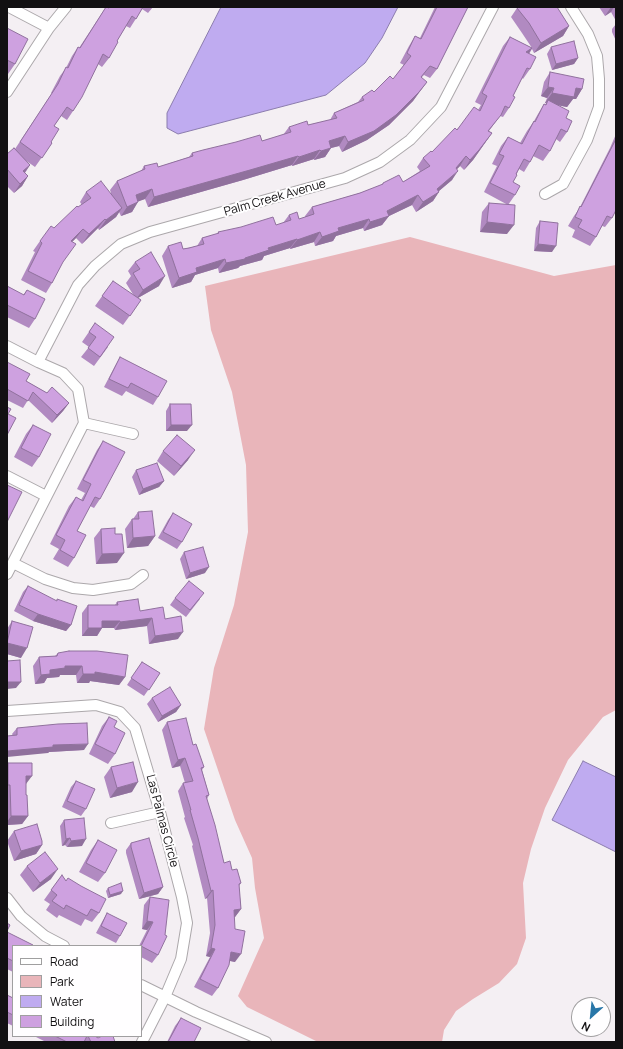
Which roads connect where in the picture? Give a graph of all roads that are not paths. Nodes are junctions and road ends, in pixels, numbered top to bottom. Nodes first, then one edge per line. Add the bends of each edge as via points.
1 (9, 7) edge
2 (66, 7) edge
3 (493, 7) edge
4 (571, 7) edge
5 (49, 28) junction
6 (7, 92) edge
7 (545, 194) dead end
8 (7, 346) edge
9 (38, 362) junction
10 (84, 423) junction
11 (133, 434) dead end
12 (7, 476) edge
13 (46, 496) junction
14 (13, 563) junction
15 (7, 574) edge
16 (143, 575) dead end
17 (7, 711) edge
18 (160, 812) junction
19 (111, 823) dead end
20 (7, 898) edge
21 (62, 945) edge
22 (142, 986) edge
23 (165, 997) junction
24 (142, 1042) edge
25 (266, 1042) edge

1 - 5 street
2 - 5 street
3 - 9 street, Palm Creek Avenue via 441,107 410,140 380,162 345,178 150,232 121,244 95,266 78,285
4 - 7 street via 588,34 597,56 599,107 587,140 563,184
5 - 6 street
8 - 9 street
9 - 10 street via 63,373 78,389
10 - 11 street
10 - 13 street
12 - 13 street
13 - 14 street
14 - 15 street
14 - 16 street via 45,579 73,588 93,590 131,584
17 - 18 street, Las Palmas Circle via 96,705 120,712 135,728
18 - 19 street
18 - 23 street, Las Palmas Circle via 187,923 181,959
20 - 21 street via 21,916 45,936
22 - 23 street
23 - 24 street, Las Palmas Circle
23 - 25 street

